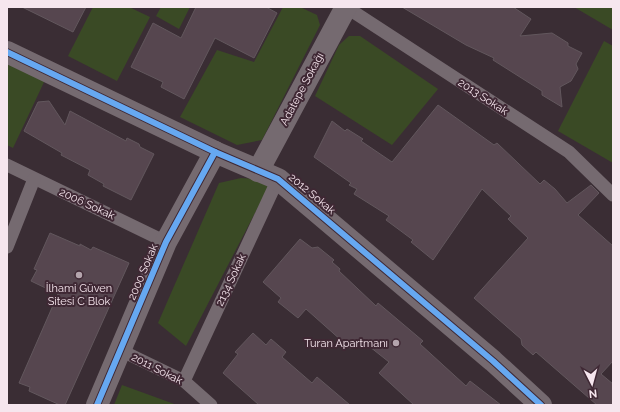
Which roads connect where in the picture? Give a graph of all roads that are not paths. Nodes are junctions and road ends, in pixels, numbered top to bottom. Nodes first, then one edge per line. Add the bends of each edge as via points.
1 (346, 7) edge
2 (7, 52) edge
3 (215, 152) junction
4 (7, 165) edge
5 (268, 175) junction
6 (34, 179) junction
7 (613, 196) edge
8 (166, 242) junction
9 (7, 247) edge
10 (120, 350) junction
11 (184, 381) junction
12 (97, 405) edge
13 (211, 405) edge
14 (541, 405) edge

1 - 5 street, Adatepe Sokağı
1 - 7 lane, 2013 Sokak via 569,152
2 - 3 street, 2012 Sokak
3 - 5 street, 2012 Sokak
3 - 8 street, 2000 Sokak
4 - 6 lane, 2006 Sokak
5 - 11 lane, 2134 Sokak
5 - 14 street, 2012 Sokak via 493,361
6 - 8 lane, 2006 Sokak
6 - 9 lane
8 - 10 street, 2000 Sokak
10 - 11 lane, 2011 Sokak
10 - 12 street, 2000 Sokak
11 - 13 lane, 2011 Sokak

